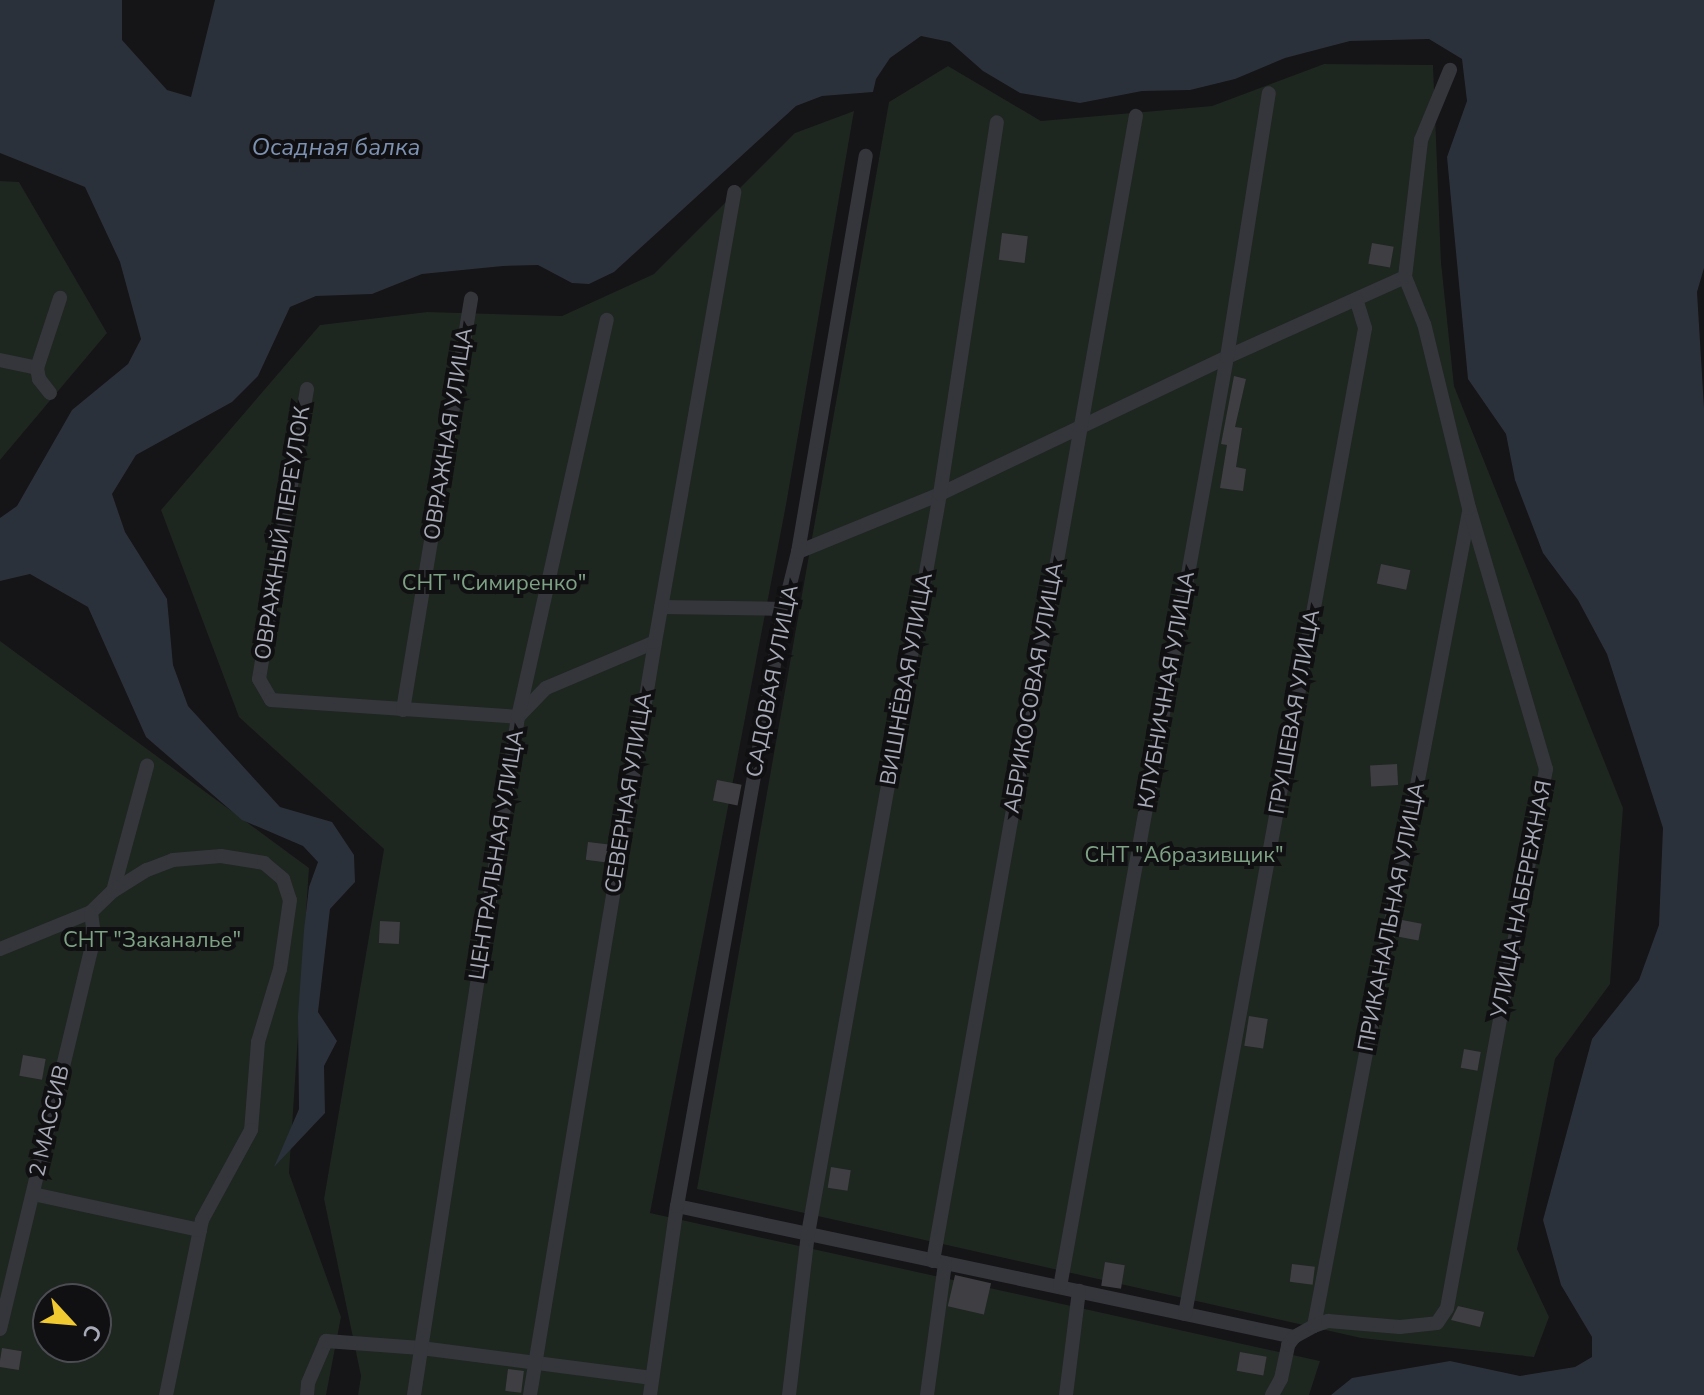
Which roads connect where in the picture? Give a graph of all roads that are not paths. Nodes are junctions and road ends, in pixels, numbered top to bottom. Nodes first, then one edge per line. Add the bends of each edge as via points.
1 (1450, 70) dead end
2 (1269, 93) dead end
3 (1136, 116) dead end
4 (997, 122) dead end
5 (866, 156) dead end
6 (734, 192) dead end
7 (1405, 277) junction
8 (60, 298) dead end
9 (471, 299) dead end
10 (1356, 299) junction
11 (607, 320) dead end
12 (1227, 357) junction
13 (0, 360) edge
14 (37, 368) junction
15 (307, 389) dead end
16 (50, 393) dead end
17 (1080, 429) junction
18 (940, 494) junction
19 (1469, 508) junction
20 (798, 552) junction
21 (661, 607) junction
22 (784, 609) junction
23 (655, 642) junction
24 (403, 710) junction
25 (518, 717) junction
26 (147, 766) dead end
27 (113, 891) junction
28 (91, 912) junction
29 (0, 949) edge
30 (33, 1194) junction
31 (677, 1206) junction
32 (200, 1230) junction
33 (808, 1234) junction
34 (939, 1262) junction
35 (1060, 1287) junction
36 (1079, 1291) junction
37 (1185, 1314) junction
38 (1314, 1326) junction
39 (0, 1329) edge
40 (1294, 1337) junction
41 (421, 1348) junction
42 (534, 1362) junction
43 (652, 1378) junction
44 (166, 1395) edge
45 (307, 1395) edge
46 (414, 1395) edge
47 (530, 1395) edge
48 (650, 1395) edge
49 (789, 1395) edge
50 (927, 1395) edge
51 (1066, 1395) edge
52 (1272, 1395) edge

1 - 7 street via 1421,140
2 - 12 street, КЛУБНИЧНАЯ УЛИЦА
3 - 17 street, АБРИКОСОВАЯ УЛИЦА
4 - 18 street, ВИШНЁВАЯ УЛИЦА
5 - 20 street, САДОВАЯ УЛИЦА
6 - 21 street, СЕВЕРНАЯ УЛИЦА
7 - 10 street
7 - 19 street, УЛИЦА НАБЕРЕЖНАЯ via 1424,324
8 - 14 street
9 - 24 street, ОВРАЖНАЯ УЛИЦА
10 - 12 street
10 - 37 street, ГРУШЕВАЯ УЛИЦА via 1365,328
11 - 25 street, ЦЕНТРАЛЬНАЯ УЛИЦА
12 - 17 street
12 - 35 street, КЛУБНИЧНАЯ УЛИЦА
13 - 14 street
14 - 16 street
15 - 24 street, ОВРАЖНЫЙ ПЕРЕУЛОК via 259,679 271,700
17 - 18 street
17 - 34 street, АБРИКОСОВАЯ УЛИЦА
18 - 20 street
18 - 33 street, ВИШНЁВАЯ УЛИЦА
19 - 38 street, ПРИКАНАЛЬНАЯ УЛИЦА
19 - 38 street, УЛИЦА НАБЕРЕЖНАЯ via 1546,769 1447,1308 1437,1323 1400,1327 1328,1321
20 - 22 street, САДОВАЯ УЛИЦА
21 - 22 street
21 - 23 street, СЕВЕРНАЯ УЛИЦА
22 - 31 street, САДОВАЯ УЛИЦА
23 - 25 street via 546,688
23 - 42 street, СЕВЕРНАЯ УЛИЦА
24 - 25 street, ОВРАЖНЫЙ ПЕРЕУЛОК
25 - 41 street, ЦЕНТРАЛЬНАЯ УЛИЦА
26 - 27 street
27 - 28 street
27 - 32 street via 173,860 221,856 264,863 283,879 290,900 280,969 258,1042 251,1130
28 - 29 street
28 - 30 street, 2 МАССИВ via 94,936
30 - 32 street
30 - 39 street, 2 МАССИВ
31 - 33 street
31 - 43 street, САДОВАЯ УЛИЦА
32 - 44 street
33 - 34 street
33 - 49 street, ВИШНЁВАЯ УЛИЦА
34 - 35 street
34 - 50 street, АБРИКОСОВАЯ УЛИЦА
35 - 36 street
36 - 37 street
36 - 51 street
37 - 40 street
38 - 40 street, УЛИЦА НАБЕРЕЖНАЯ
40 - 52 street
41 - 42 street
41 - 45 street via 326,1341
41 - 46 street, ЦЕНТРАЛЬНАЯ УЛИЦА
42 - 43 street
42 - 47 street, СЕВЕРНАЯ УЛИЦА
43 - 48 street, САДОВАЯ УЛИЦА

